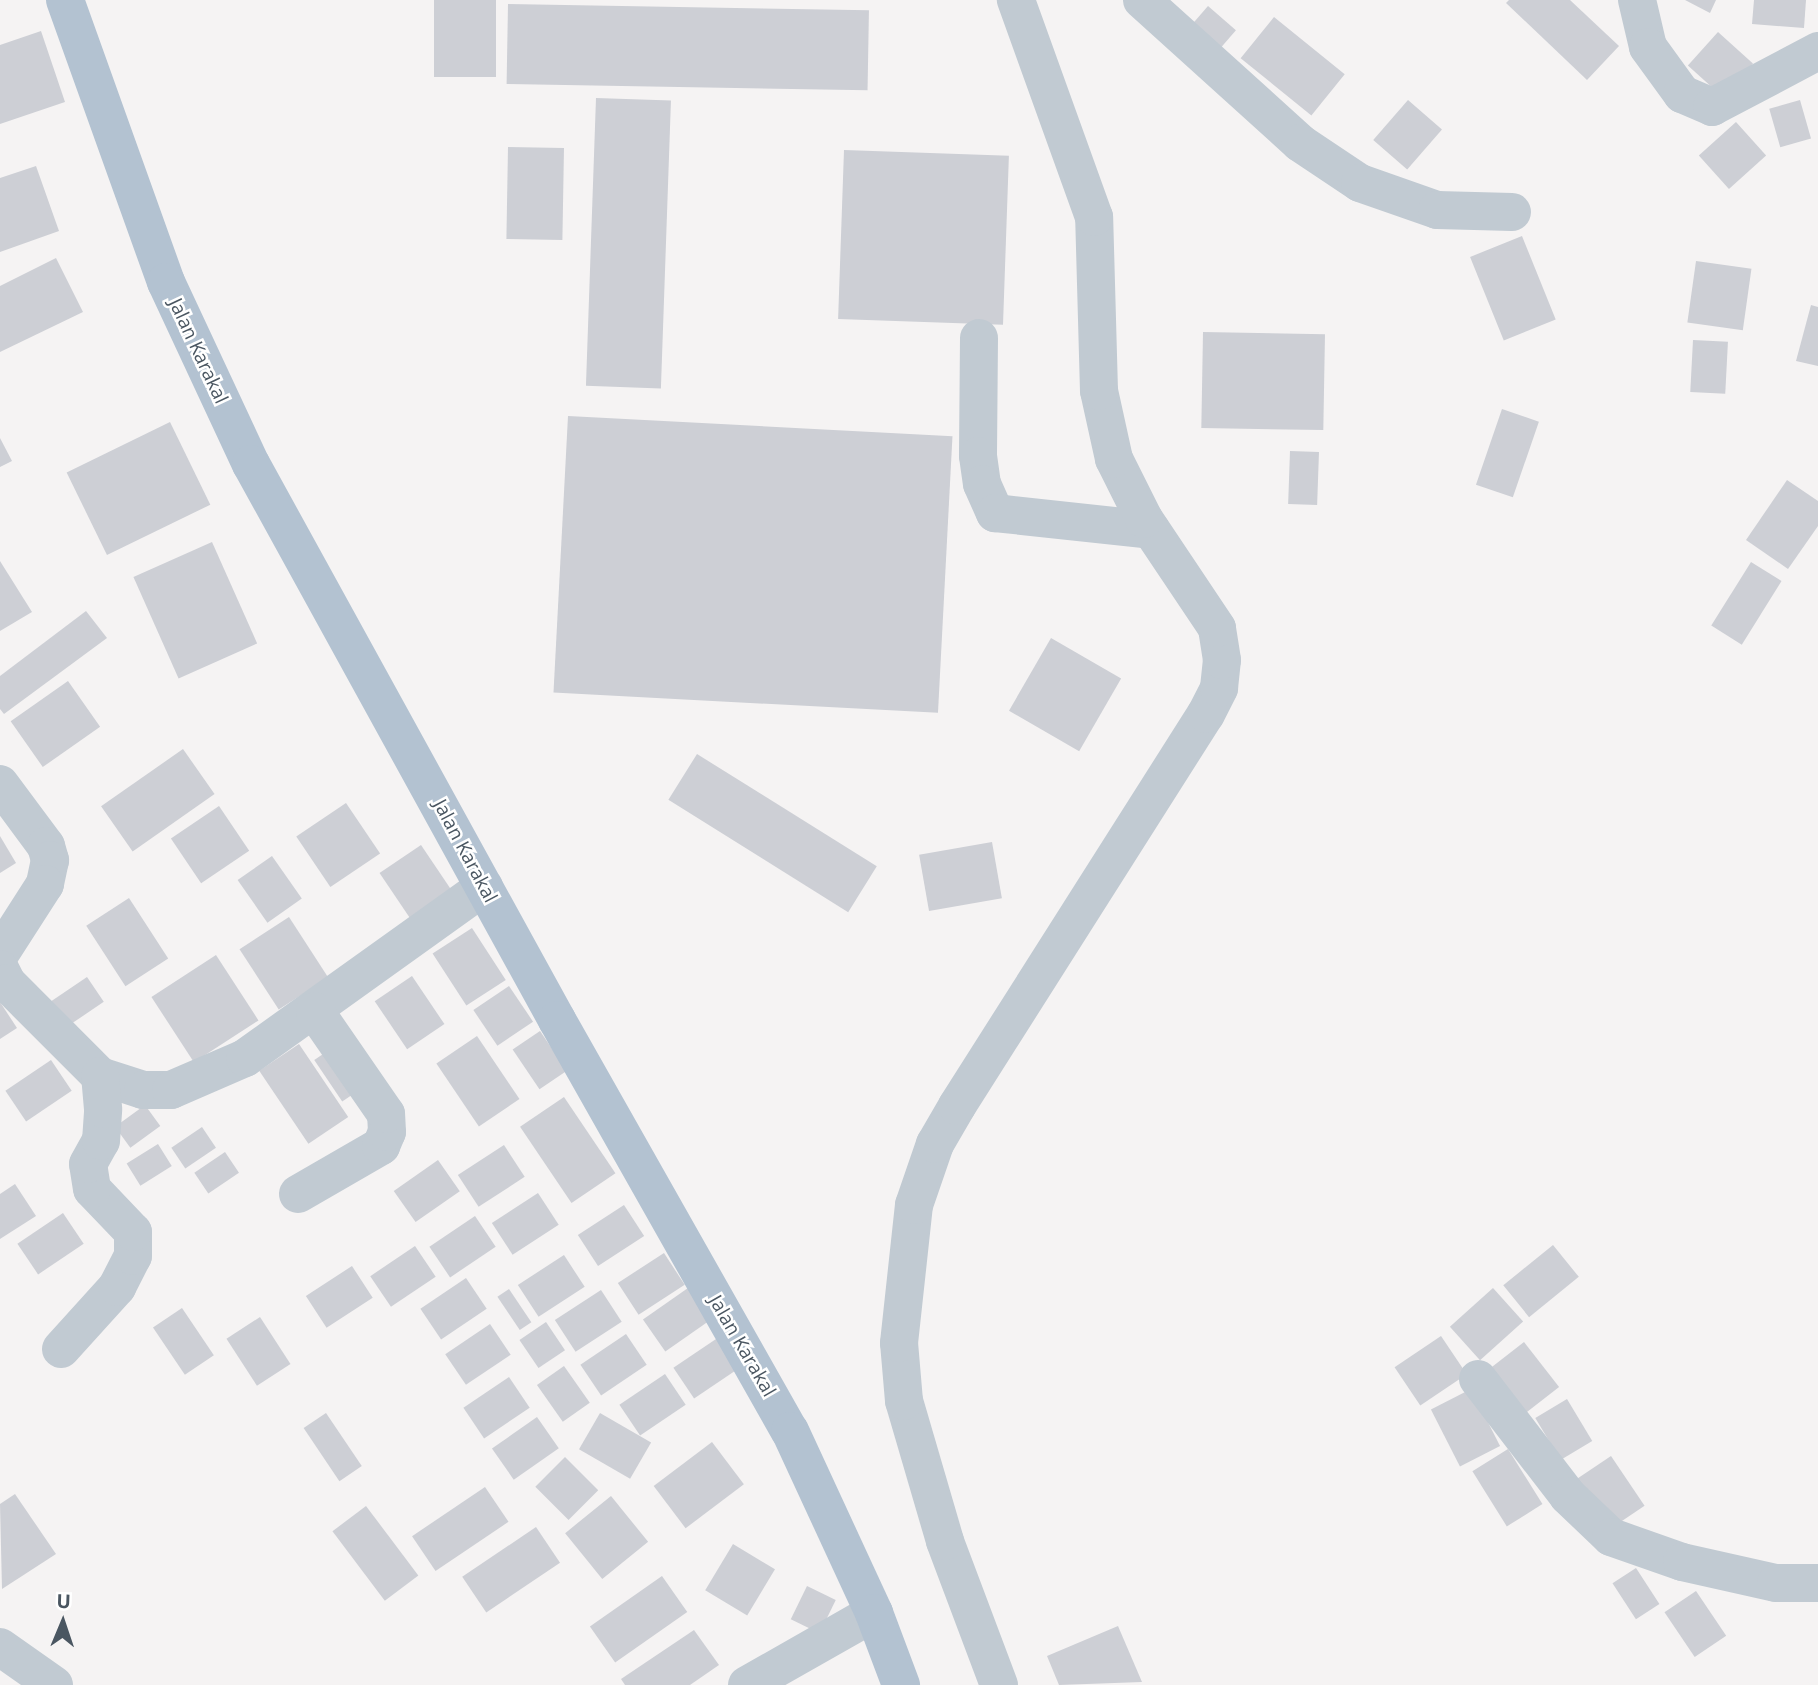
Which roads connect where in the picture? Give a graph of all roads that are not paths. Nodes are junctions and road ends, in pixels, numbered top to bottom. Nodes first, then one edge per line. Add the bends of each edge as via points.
1 (65, 0) edge
2 (1016, 0) edge
3 (1142, 0) edge
4 (1637, 0) edge
5 (1818, 51) edge
6 (1512, 212) dead end
7 (979, 338) dead end
8 (1151, 530) junction
9 (0, 784) edge
10 (484, 887) junction
11 (0, 954) edge
12 (0, 969) edge
13 (315, 1011) junction
14 (100, 1076) junction
15 (298, 1194) dead end
16 (61, 1349) dead end
17 (1478, 1379) dead end
18 (1818, 1583) edge
19 (874, 1613) junction
20 (0, 1647) edge
21 (54, 1685) edge
22 (747, 1685) edge
23 (901, 1685) edge
24 (999, 1685) edge

1 - 10 main road, Jalan Karakal via 166,282 245,452
2 - 8 street via 1094,217 1104,422 1125,487
3 - 6 street via 1300,143 1352,178 1437,210
4 - 5 street via 1648,47 1682,94 1712,107
7 - 8 street via 978,456 982,484 995,513
8 - 24 street via 1217,628 1222,660 1219,688 1187,747 935,1144 914,1205 905,1259 899,1343 904,1401 945,1541
9 - 11 street via 46,846 50,860 45,884
10 - 13 street
10 - 19 main road, Jalan Karakal via 790,1431
12 - 14 street
13 - 14 street via 222,1071 171,1090 143,1090
13 - 15 street via 386,1114 387,1132 381,1146
14 - 16 street via 101,1141 88,1164 92,1189 133,1232 133,1256 117,1287
17 - 18 street via 1568,1496 1611,1537 1682,1562 1776,1583
19 - 22 street
19 - 23 main road, Jalan Karakal
20 - 21 street

